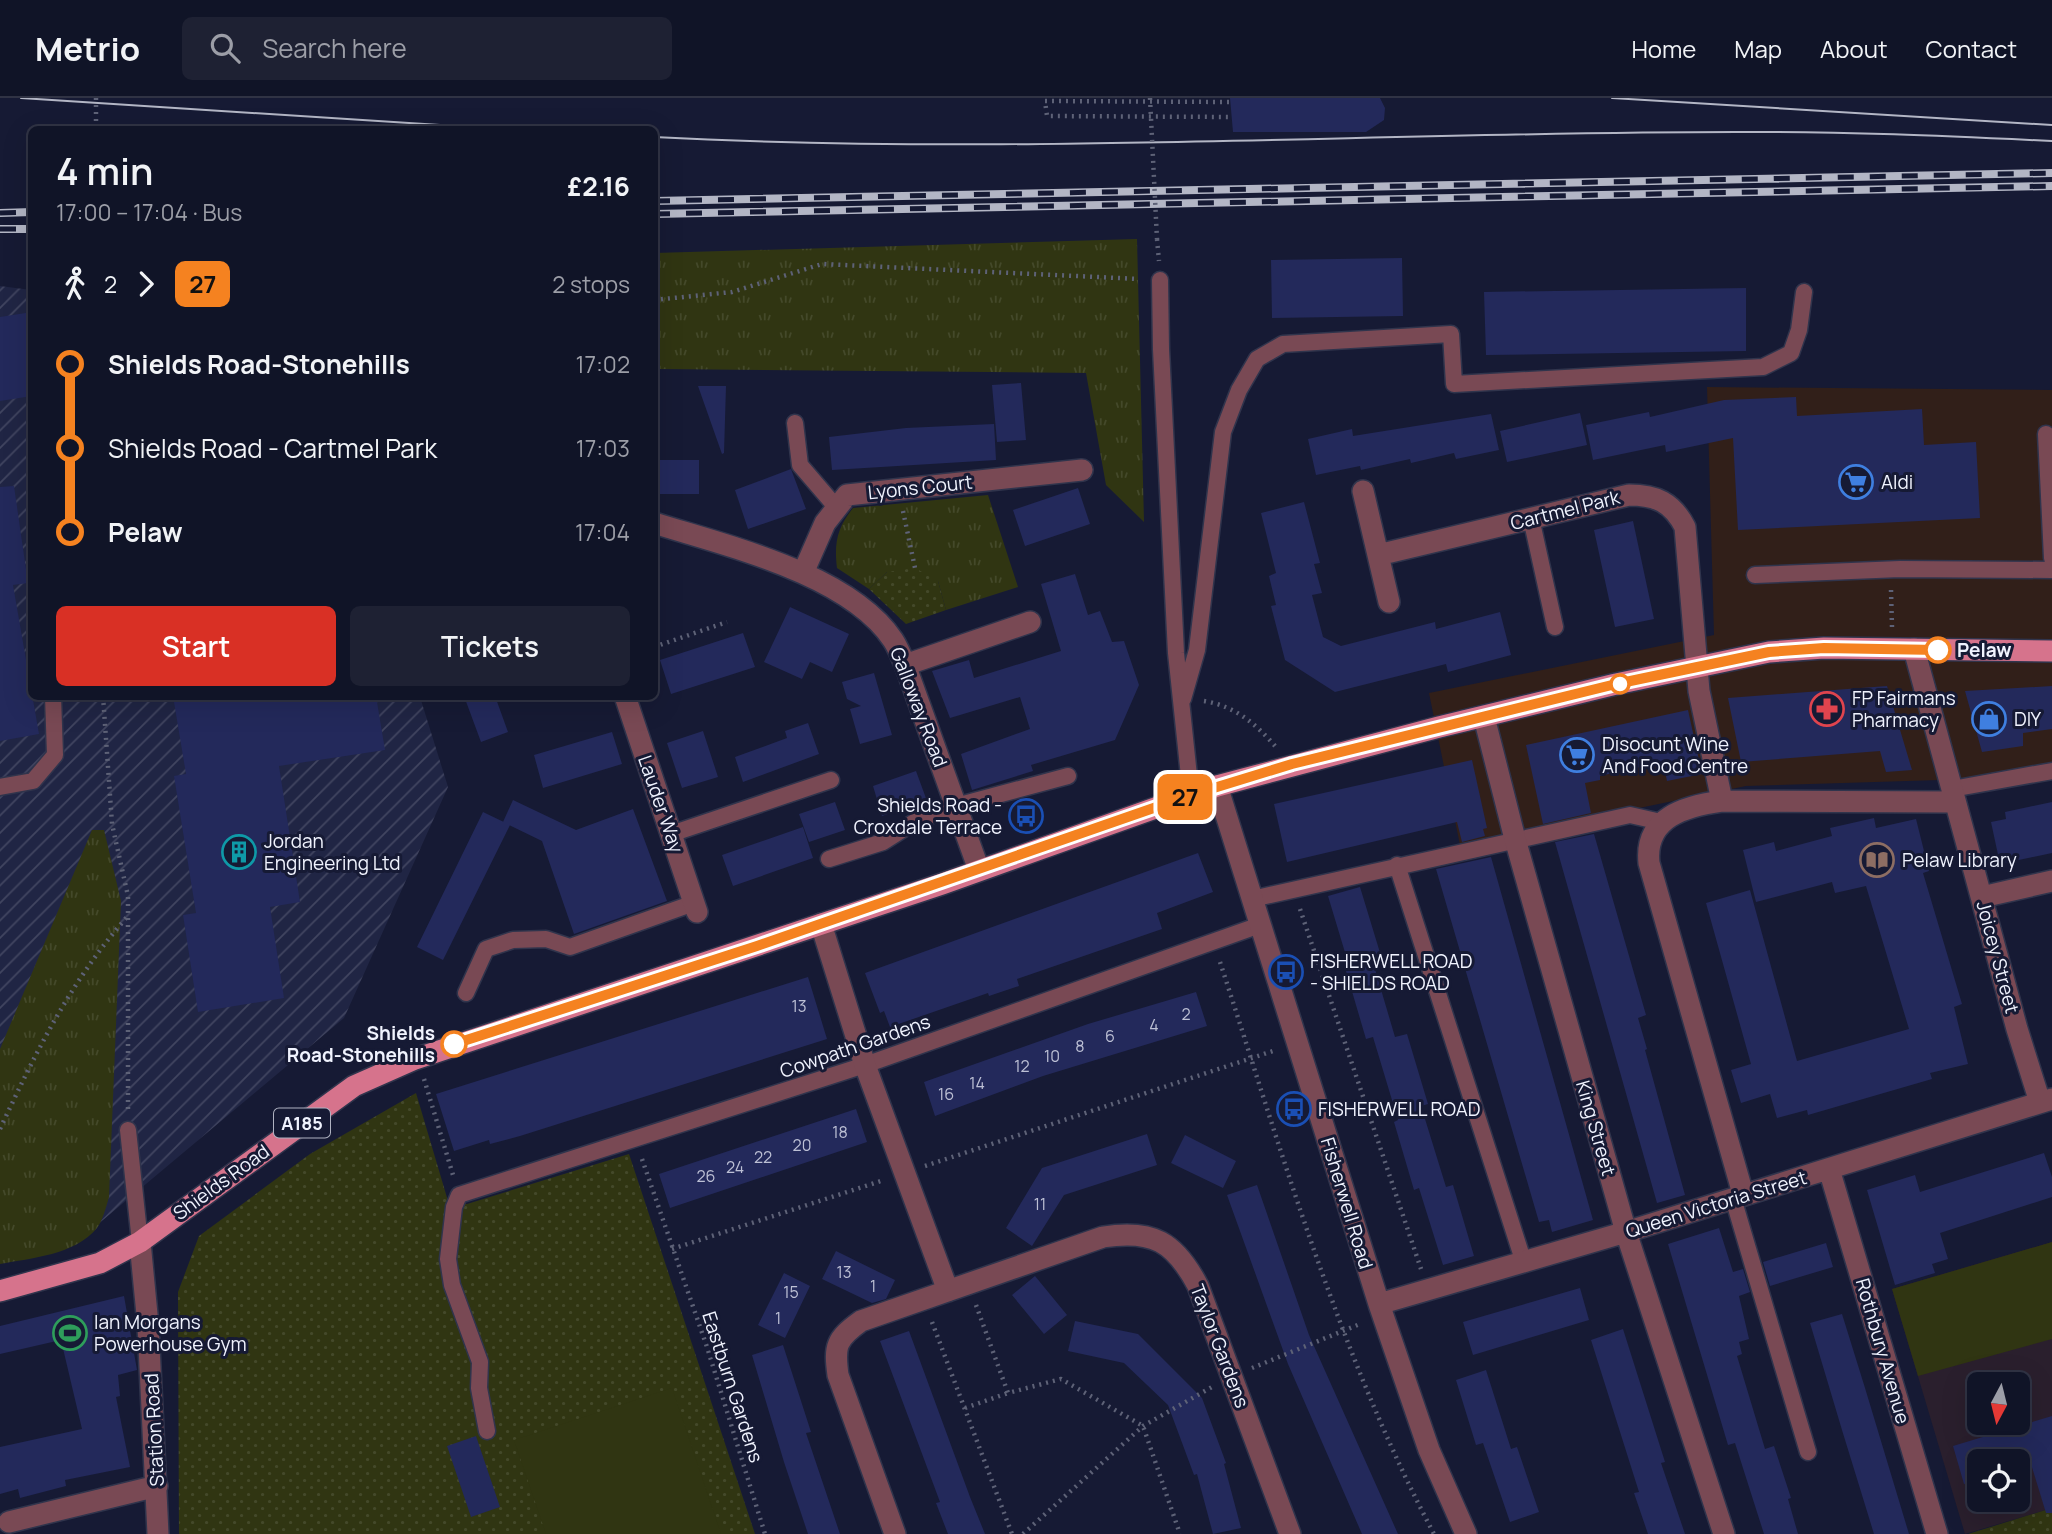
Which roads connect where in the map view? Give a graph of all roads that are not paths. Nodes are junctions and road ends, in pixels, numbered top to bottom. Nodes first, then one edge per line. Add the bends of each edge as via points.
1 (1160, 280) road end
2 (1804, 292) dead end
3 (795, 423) dead end
4 (2046, 433) dead end
5 (1082, 470) dead end
6 (1363, 491) dead end
7 (836, 507) junction
8 (1531, 518) junction
9 (658, 524) edge
10 (1378, 555) junction
11 (2052, 558) edge
12 (2052, 570) edge
13 (803, 573) junction
14 (1755, 575) dead end
15 (1389, 603) dead end
16 (1030, 622) dead end
17 (1555, 627) dead end
18 (1904, 649) junction
19 (2052, 651) edge
20 (905, 666) junction
21 (1698, 667) junction
22 (1183, 699) junction
23 (53, 700) edge
24 (626, 700) edge
25 (1484, 717) junction
26 (2052, 771) edge
27 (1068, 776) dead end
28 (831, 780) dead end
29 (1217, 786) junction
30 (0, 787) edge
31 (1191, 795) junction
32 (1954, 795) junction
33 (1722, 801) junction
34 (956, 806) junction
35 (1661, 822) junction
36 (671, 834) junction
37 (1515, 839) junction
38 (829, 859) dead end
39 (1397, 865) junction
40 (979, 870) junction
41 (2052, 881) edge
42 (1982, 897) junction
43 (1252, 899) junction
44 (696, 908) joint
45 (821, 924) junction
46 (1260, 925) junction
47 (466, 992) dead end
48 (865, 1065) junction
49 (2046, 1101) edge
50 (128, 1130) road end
51 (1829, 1169) junction
52 (1738, 1196) junction
53 (1626, 1232) junction
54 (140, 1242) junction
55 (1524, 1263) junction
56 (958, 1288) junction
57 (0, 1291) edge
58 (1381, 1311) junction
59 (487, 1431) dead end
60 (1808, 1452) dead end
61 (157, 1486) junction
62 (20, 1524) edge
63 (158, 1534) edge
64 (895, 1534) edge
65 (1290, 1534) edge
66 (1466, 1534) edge
67 (1724, 1534) edge
68 (1937, 1534) edge

1 - 22 lane via 1176,653
2 - 22 lane via 1791,353 1763,367 1454,384 1451,334 1283,344 1257,359 1223,432 1197,650
3 - 7 lane via 800,465
4 - 11 lane
5 - 7 street, Lyons Court via 847,495
6 - 10 street
7 - 13 street
8 - 10 street, Cartmel Park
8 - 17 lane
8 - 21 street, Cartmel Park via 1629,495 1648,495 1665,502 1685,527
9 - 13 street, Galloway Road
10 - 15 street
12 - 14 lane via 1890,569
13 - 20 street, Galloway Road via 876,620 894,641
16 - 20 street
18 - 19 main road, Shields Road / A185
18 - 21 main road, Shields Road / A185 via 1769,652
18 - 32 street, Joicey Street
20 - 34 street, Galloway Road
21 - 25 main road, Shields Road / A185
21 - 33 street, Cartmel Park
22 - 31 lane
23 - 30 lane via 55,755 33,781
24 - 36 street, Lauder Way
25 - 29 main road, Shields Road / A185
25 - 37 street, King Street
26 - 32 lane
27 - 34 lane
28 - 36 lane
29 - 31 main road, Shields Road / A185
29 - 43 street, Fisherwell Road
31 - 40 main road, Shields Road / A185
32 - 33 street
32 - 42 street, Joicey Street
33 - 35 street via 1688,807
34 - 38 lane via 916,821 883,842
34 - 40 street, Galloway Road
35 - 37 lane via 1630,815
35 - 52 street via 1648,849 1649,863
36 - 44 street, Lauder Way
37 - 39 lane
37 - 53 street, King Street
39 - 43 lane
39 - 55 lane
40 - 45 main road, Shields Road / A185
41 - 42 street
42 - 49 street, Joicey Street
43 - 46 street, Fisherwell Road
44 - 47 lane via 570,947 546,939 513,940 486,948
45 - 48 street
45 - 54 main road, Shields Road / A185 via 415,1059 354,1086
46 - 48 lane, Cowpath Gardens
46 - 58 street, Fisherwell Road
48 - 56 street via 905,1173
48 - 59 lane, Cowpath Gardens via 459,1195 448,1259 452,1285 480,1362 479,1388
49 - 51 street, Queen Victoria Street
50 - 54 lane
51 - 52 street, Queen Victoria Street
51 - 68 street, Rothbury Avenue
52 - 53 street, Queen Victoria Street
52 - 60 lane
53 - 55 street, Queen Victoria Street
53 - 67 street, King Street
54 - 57 main road, Shields Road / A185 via 100,1263
54 - 61 street, Station Road
55 - 58 street, Queen Victoria Street via 1428,1290
56 - 64 street, Taylor Gardens via 860,1321 844,1333 835,1350 838,1375
56 - 65 street, Taylor Gardens via 1103,1237 1128,1233 1162,1240 1185,1262 1198,1286
58 - 66 street, Fisherwell Road via 1429,1450
61 - 62 street
61 - 63 street, Station Road

